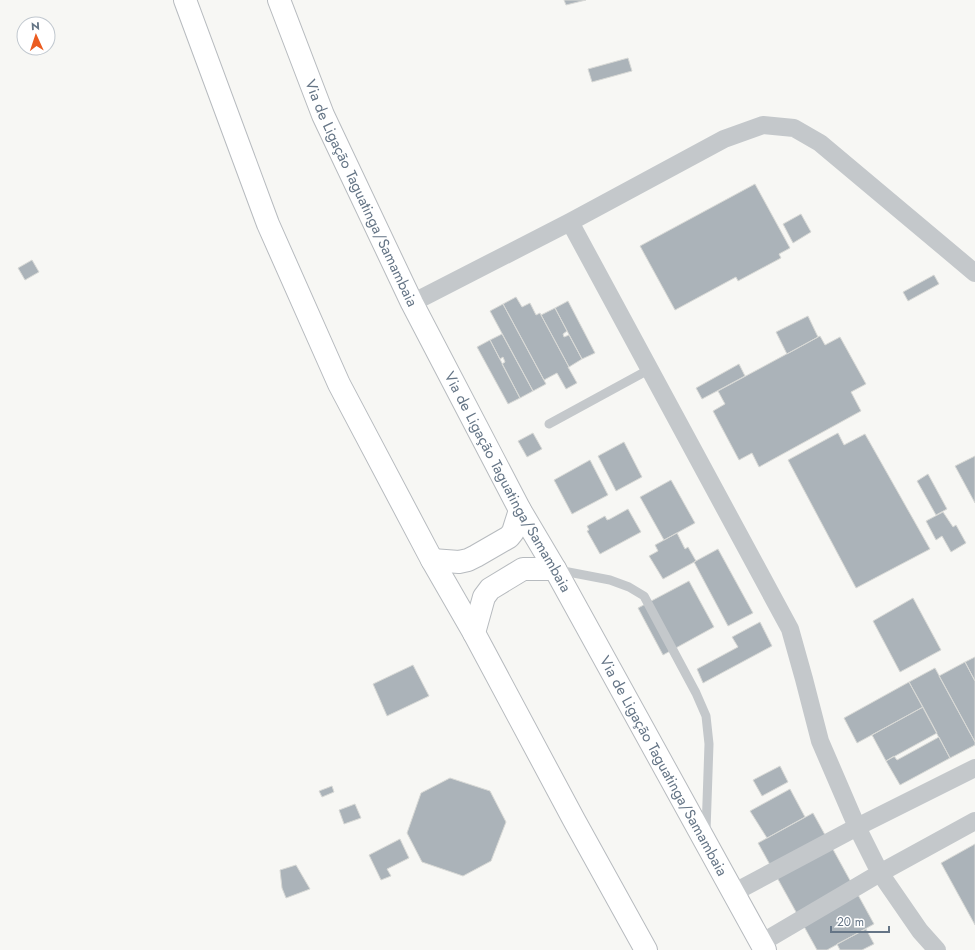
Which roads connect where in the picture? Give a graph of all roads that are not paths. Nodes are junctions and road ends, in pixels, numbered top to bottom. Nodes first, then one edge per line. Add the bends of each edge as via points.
1 (185, 0) edge
2 (279, 0) edge
3 (570, 222) junction
4 (975, 256) edge
5 (957, 257) junction
6 (975, 273) edge
7 (412, 303) junction
8 (650, 369) junction
9 (549, 424) dead end
10 (520, 510) junction
11 (432, 560) junction
12 (555, 569) junction
13 (474, 633) junction
14 (975, 768) edge
15 (975, 822) edge
16 (857, 827) junction
17 (705, 841) junction
18 (880, 873) junction
19 (733, 893) junction
20 (763, 946) edge
21 (646, 950) edge
22 (938, 950) edge

1 - 11 main road via 268,224 339,384
2 - 7 main road, Via de Ligação Taguatinga/Samambaia via 323,115
3 - 5 street via 724,139 763,124 794,128 820,143
3 - 7 street
3 - 8 street
4 - 5 street
5 - 6 street
7 - 10 main road, Via de Ligação Taguatinga/Samambaia
8 - 9 lane
8 - 16 street via 790,629 820,741
10 - 11 main road via 509,537 476,556 459,562
10 - 12 main road, Via de Ligação Taguatinga/Samambaia
11 - 13 main road
12 - 13 main road via 523,569 490,589 484,597
12 - 17 main road, Via de Ligação Taguatinga/Samambaia
12 - 17 lane via 610,580 644,596 706,716 709,744
13 - 21 main road
14 - 16 street
15 - 18 street
16 - 18 street
16 - 19 street
17 - 19 main road, Via de Ligação Taguatinga/Samambaia
18 - 20 street
18 - 22 street via 920,931
19 - 20 main road, Via de Ligação Taguatinga/Samambaia

